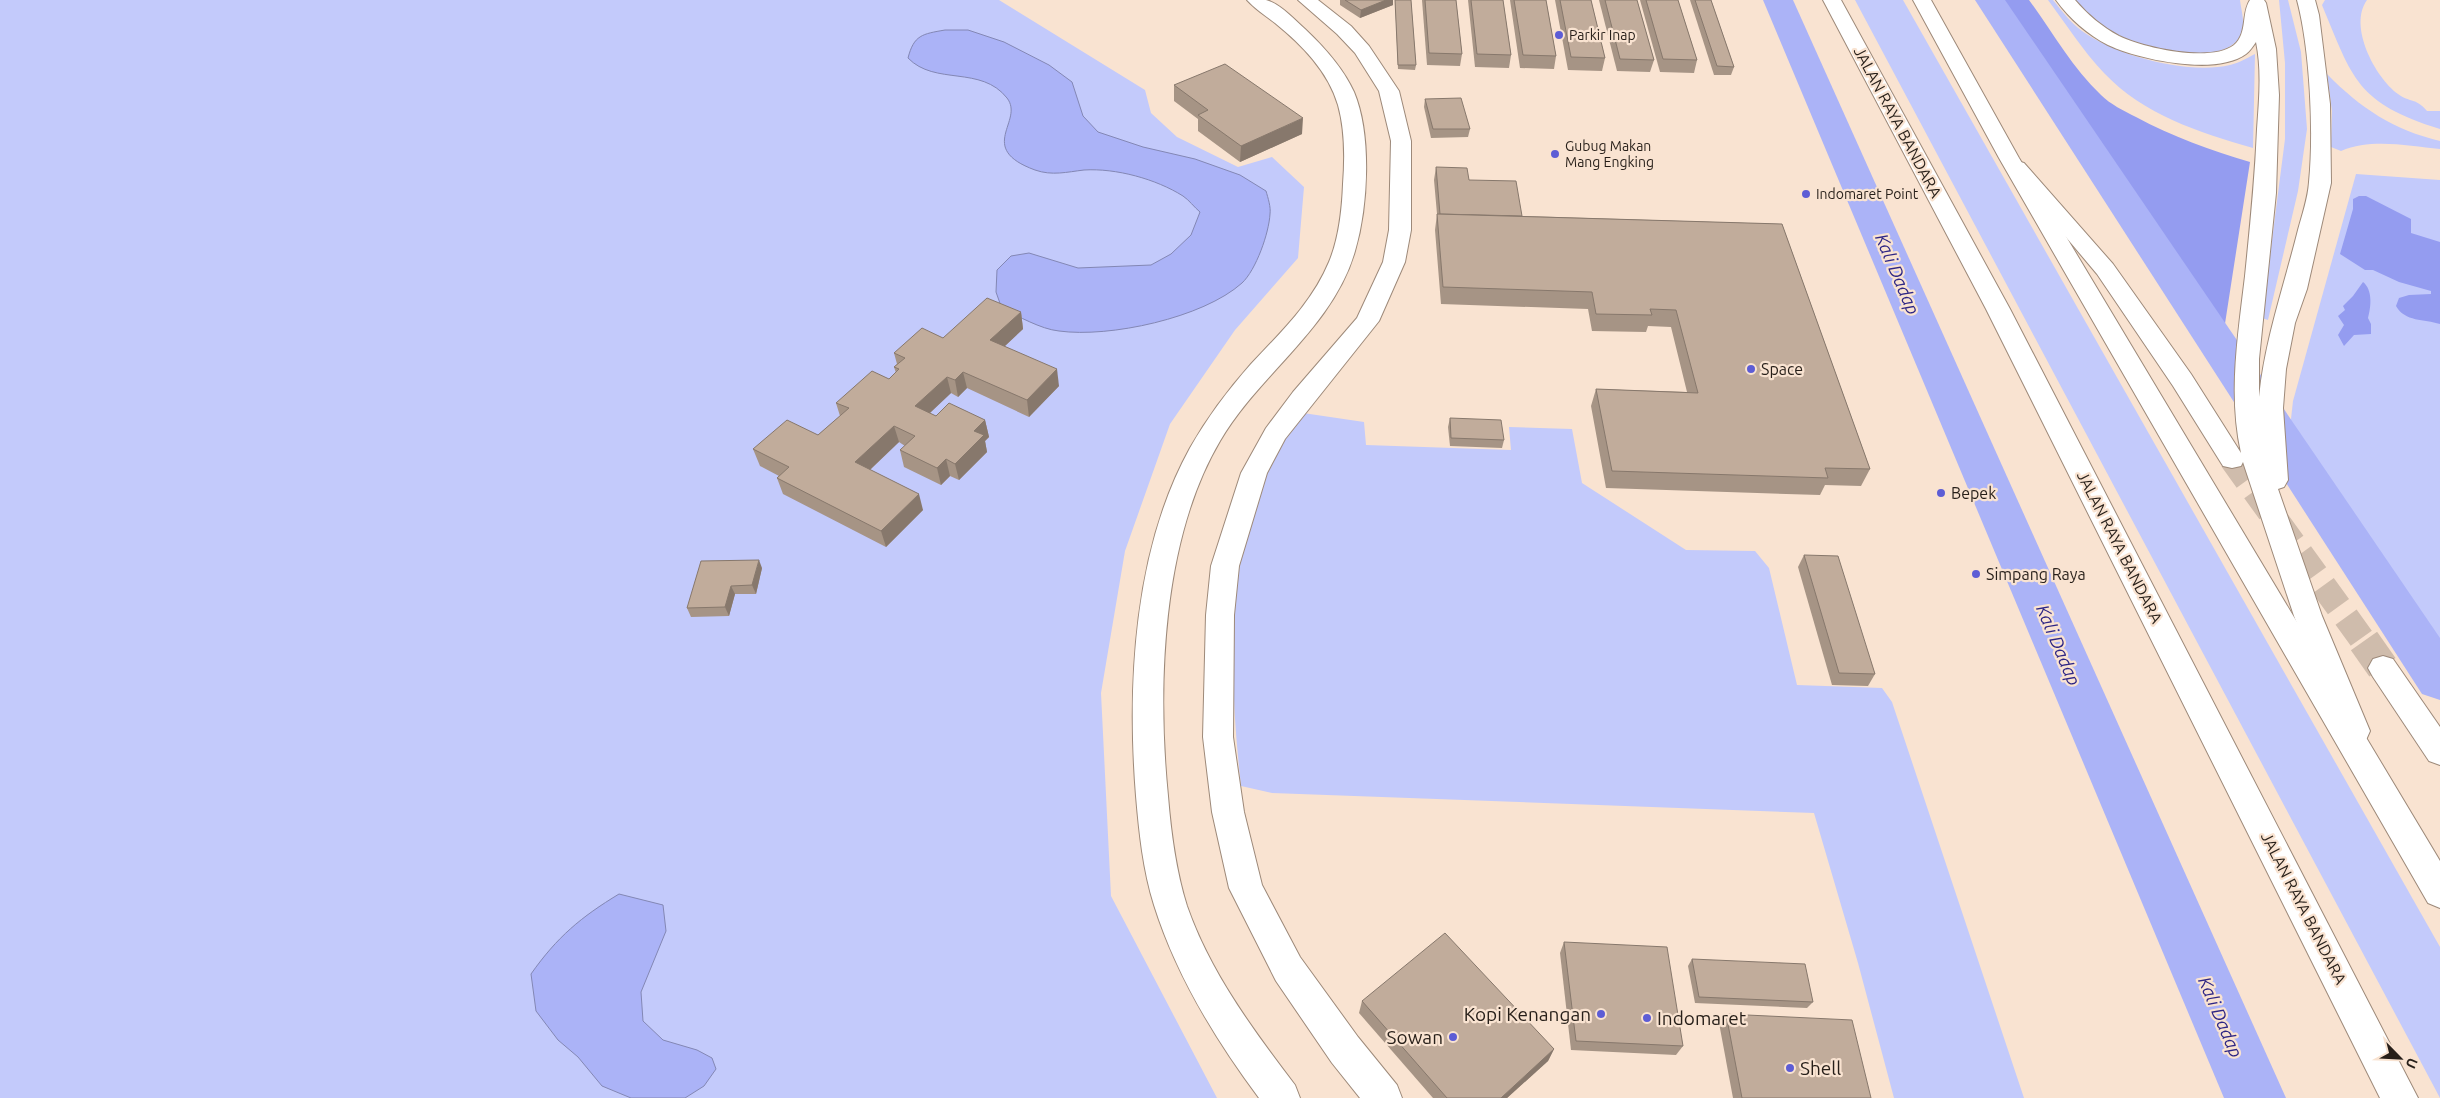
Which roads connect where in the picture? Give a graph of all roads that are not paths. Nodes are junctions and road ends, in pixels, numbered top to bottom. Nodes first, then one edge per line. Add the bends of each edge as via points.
1 (1256, 0) edge
2 (1307, 0) edge
3 (1832, 0) edge
4 (1922, 0) edge
5 (2065, 0) edge
6 (2306, 0) edge
7 (2257, 2) edge
8 (2009, 158) junction
9 (2232, 459) tunnel mouth
10 (2285, 545) junction
11 (2383, 668) tunnel mouth
12 (2440, 752) edge
13 (2379, 788) junction
14 (2440, 892) edge
15 (1282, 1098) edge
16 (1384, 1098) edge
17 (2400, 1098) edge

1 - 15 street via 1303,38 1344,93 1353,140 1349,228 1344,252 1315,307 1250,380 1221,418 1196,460 1162,562 1154,611 1148,735 1160,866 1171,906 1192,960 1253,1060
2 - 16 street via 1344,30 1362,50 1389,92 1401,140 1400,230 1394,262 1367,321 1275,434 1254,473 1225,566 1220,615 1218,737 1228,812 1246,888 1288,969 1344,1050
3 - 17 street, JALAN RAYA BANDARA via 2002,318
4 - 8 street
5 - 7 street via 2086,22 2115,40 2146,51 2194,59 2222,56 2243,48 2249,39
6 - 10 street via 2320,104 2320,183 2300,270 2283,323 2270,408 2272,460
7 - 10 street via 2267,49 2268,145 2246,394 2250,435 2260,476
8 - 9 street via 2105,269
8 - 13 street
10 - 13 street via 2308,616
11 - 12 street
13 - 14 street

